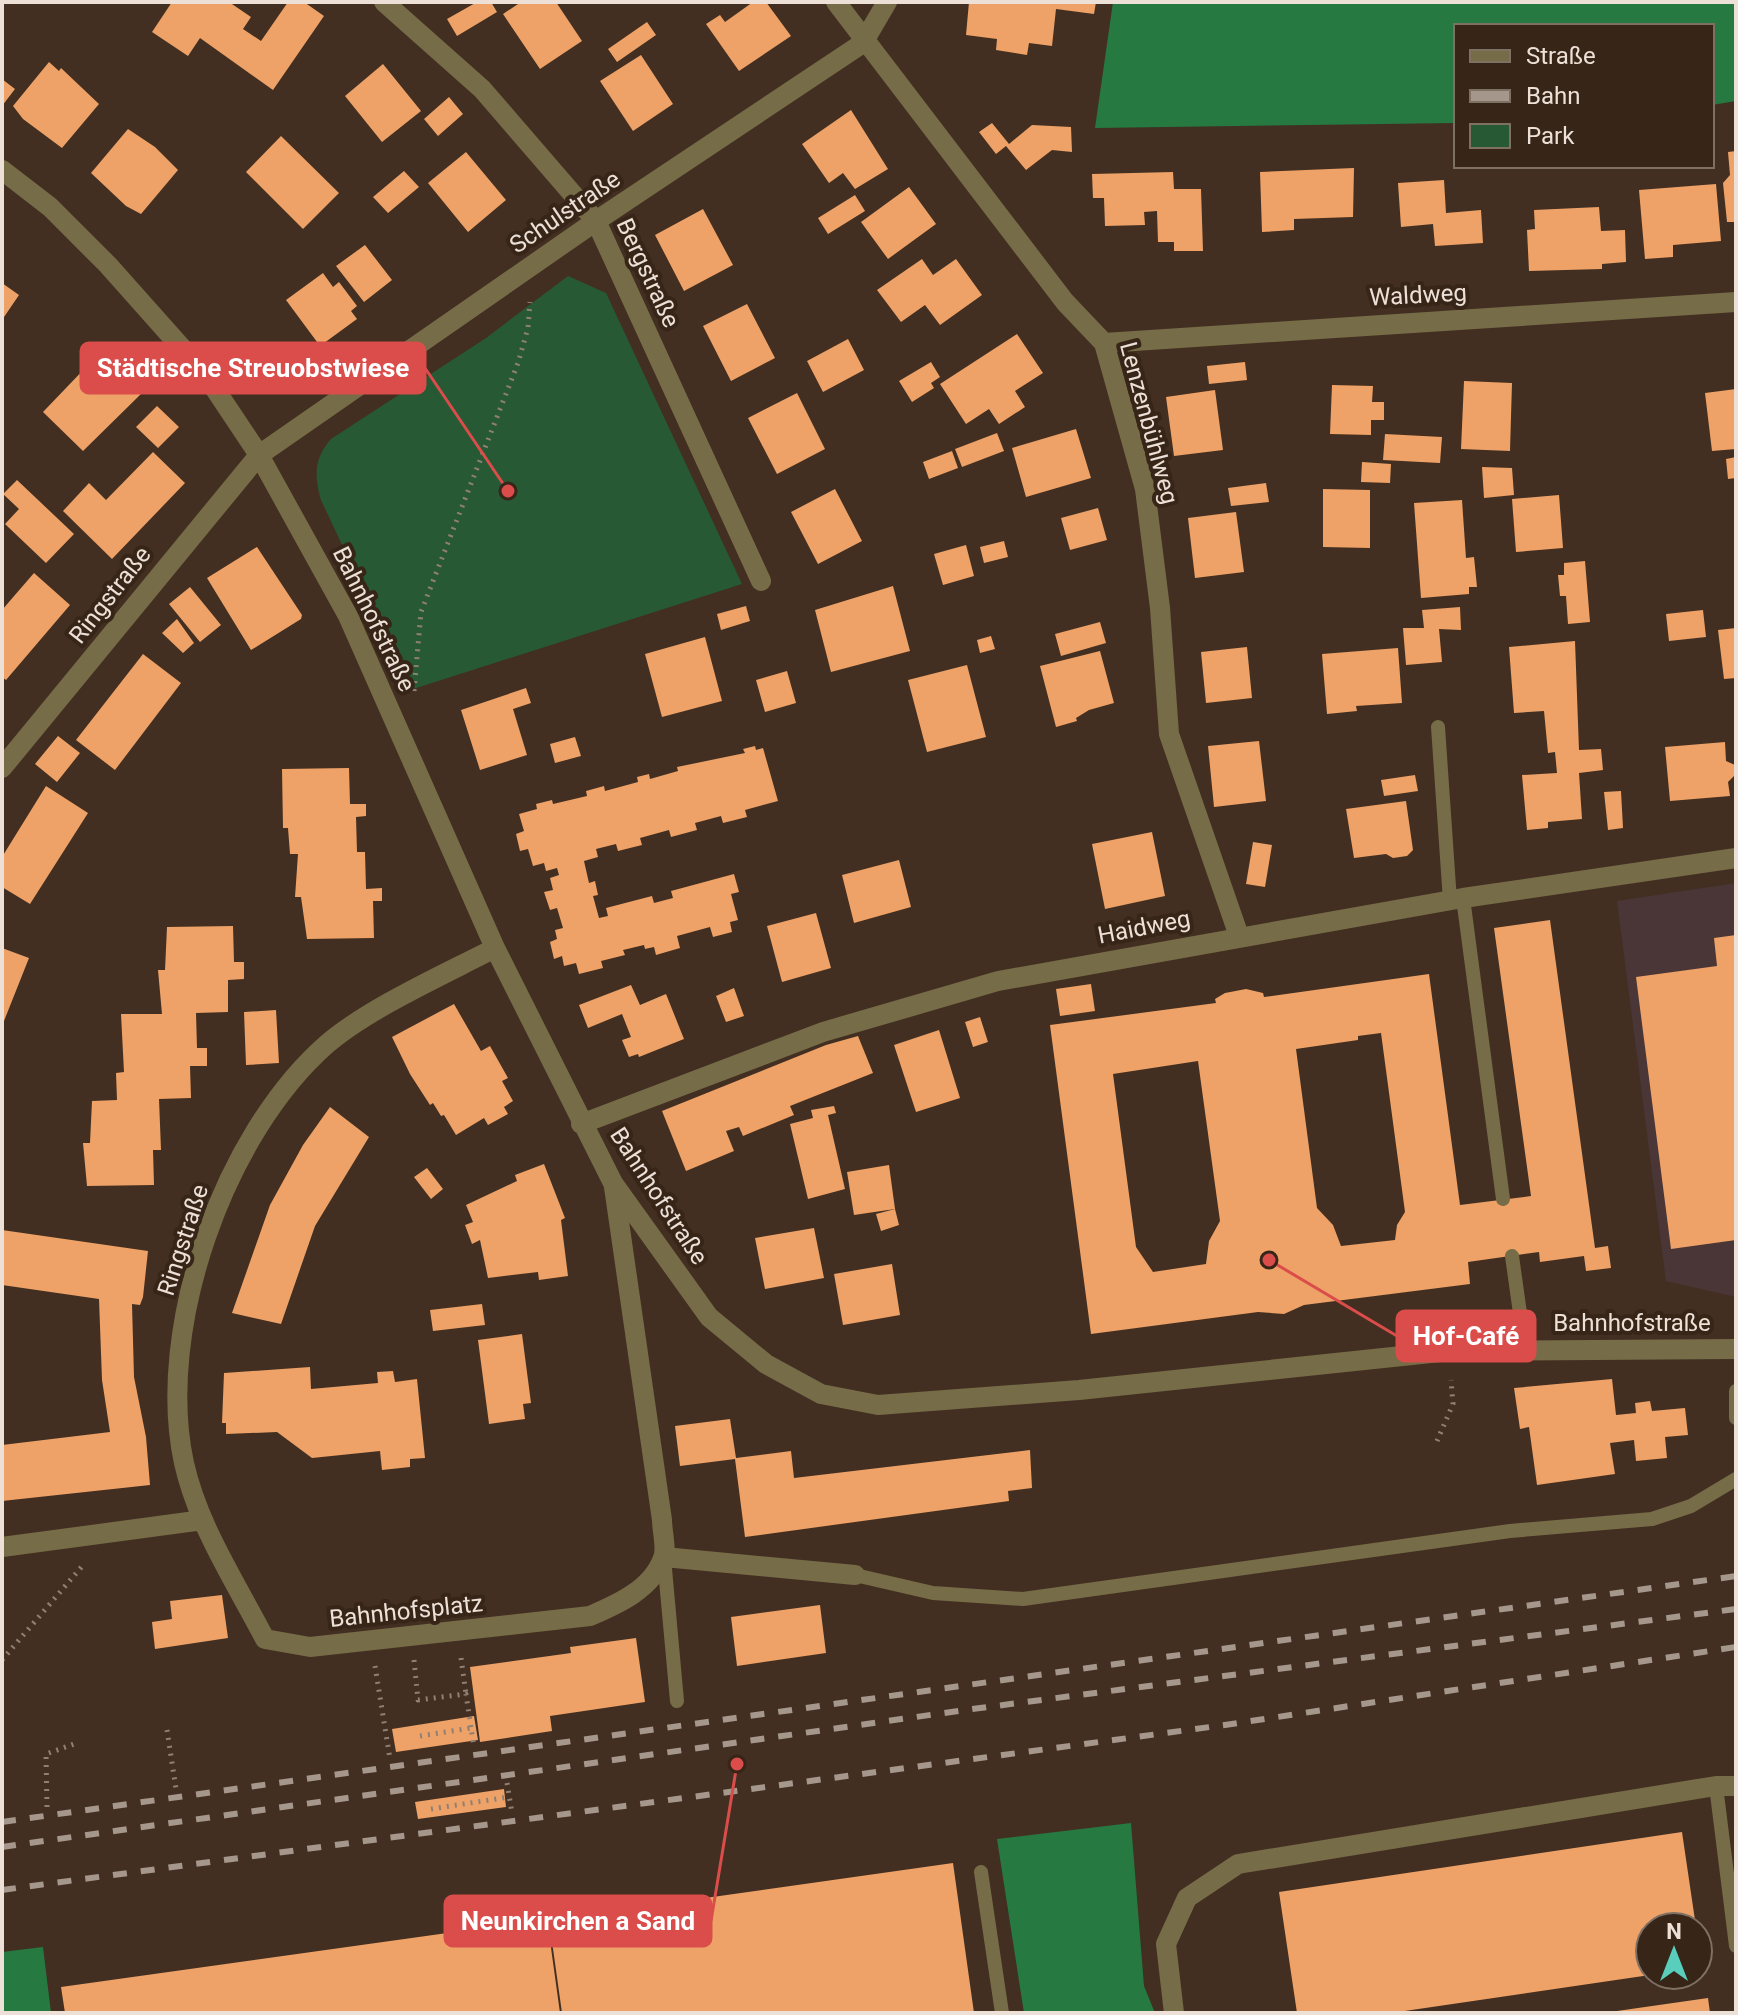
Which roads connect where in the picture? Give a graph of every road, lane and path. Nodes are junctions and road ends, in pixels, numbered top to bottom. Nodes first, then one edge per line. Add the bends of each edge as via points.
1 (384, 2) edge
2 (836, 2) edge
3 (887, 2) edge
4 (863, 43) junction
5 (2, 170) edge
6 (596, 221) junction
7 (530, 294) dead end
8 (1736, 302) edge
9 (1104, 343) junction
10 (259, 455) junction
11 (761, 581) dead end
12 (414, 694) dead end
13 (1438, 727) dead end
14 (2, 768) edge
15 (1736, 858) edge
16 (1456, 900) junction
17 (1239, 936) junction
18 (495, 948) junction
19 (581, 1124) junction
20 (613, 1183) junction
21 (1503, 1199) dead end
22 (1512, 1256) dead end
23 (1525, 1349) junction
24 (1736, 1349) edge
25 (1450, 1368) dead end
26 (1736, 1391) edge
27 (1736, 1418) edge
28 (1437, 1441) dead end
29 (1736, 1479) edge
30 (203, 1520) junction
31 (109, 1535) junction
32 (2, 1547) edge
33 (664, 1557) junction
34 (855, 1575) joint
35 (374, 1657) dead end
36 (414, 1659) dead end
37 (2, 1660) edge
38 (461, 1661) dead end
39 (466, 1694) junction
40 (677, 1701) dead end
41 (471, 1728) junction
42 (167, 1730) dead end
43 (420, 1736) dead end
44 (77, 1743) dead end
45 (474, 1747) dead end
46 (390, 1759) dead end
47 (507, 1783) dead end
48 (1726, 1786) edge
49 (176, 1789) dead end
50 (509, 1797) junction
51 (47, 1807) dead end
52 (431, 1809) dead end
53 (512, 1813) dead end
54 (981, 1872) dead end
55 (1736, 1946) edge
56 (1002, 2013) edge
57 (1174, 2013) edge

1 - 6 street, Bergstraße via 482,89
2 - 4 street, Lenzenbühlweg
3 - 4 street, Schulstraße
4 - 6 street, Schulstraße
4 - 9 street, Lenzenbühlweg via 1065,302
5 - 10 street, Bahnhofstraße via 50,207 108,265 205,374
6 - 10 street, Schulstraße
6 - 11 street, Bergstraße
7 - 12 path via 518,363 421,612
8 - 9 street, Waldweg
9 - 17 street, Lenzenbühlweg via 1145,489 1169,734
10 - 14 street, Ringstraße
10 - 18 street, Bahnhofstraße via 348,616
13 - 16 lane
15 - 16 street, Haidweg
16 - 17 street, Haidweg
16 - 21 lane
17 - 19 street, Haidweg via 969,989 823,1032
18 - 19 street, Bahnhofstraße
18 - 30 street, Ringstraße via 328,1043 278,1096 247,1141 188,1299 177,1401 184,1464
19 - 20 street, Bahnhofstraße
20 - 23 street, Bahnhofstraße via 709,1317 766,1364 821,1394 878,1405 1450,1351
20 - 33 street
22 - 23 lane
23 - 24 street, Bahnhofstraße
25 - 28 path via 1453,1404
26 - 27 lane
29 - 34 lane via 1691,1506 1652,1519 1495,1533 1023,1599 933,1593
30 - 31 street
30 - 33 street, Bahnhofsplatz via 265,1639 310,1647 590,1616 624,1602
31 - 32 street
31 - 37 path
33 - 34 street
33 - 40 lane
35 - 46 path
36 - 39 path via 418,1700
38 - 39 path
39 - 41 path
41 - 43 path
41 - 45 path
42 - 49 path
44 - 51 path via 46,1754
47 - 50 path
48 - 55 lane
48 - 57 street via 1238,1864 1187,1898 1166,1944
50 - 52 path
50 - 53 path
54 - 56 lane

